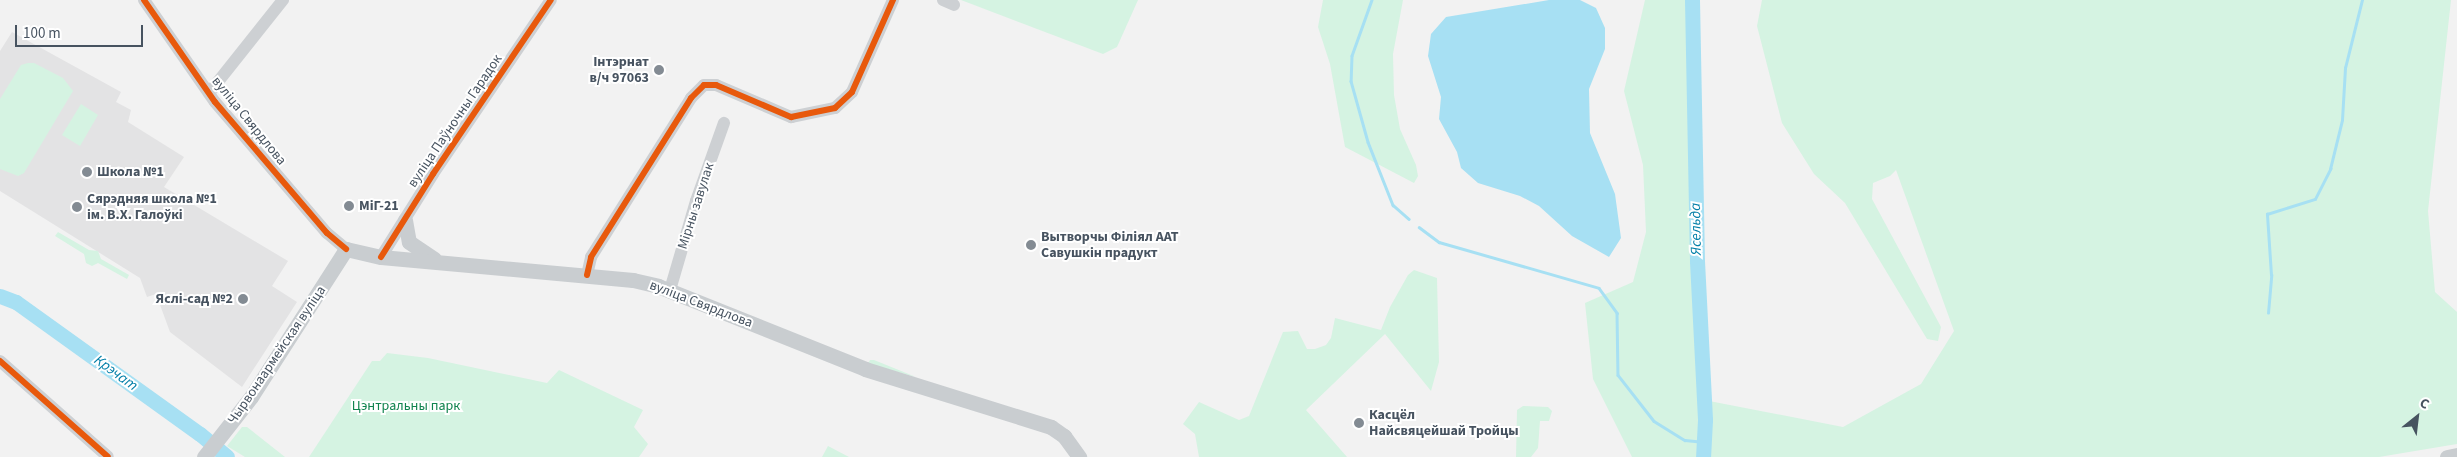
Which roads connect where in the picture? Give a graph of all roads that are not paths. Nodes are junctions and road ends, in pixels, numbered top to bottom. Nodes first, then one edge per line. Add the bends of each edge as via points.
1 (144, 0) edge
2 (283, 0) edge
3 (551, 0) edge
4 (893, 0) edge
5 (209, 93) junction
6 (724, 123) dead end
7 (405, 220) junction
8 (346, 249) junction
9 (381, 257) junction
10 (437, 261) junction
11 (587, 275) junction
12 (670, 290) junction
13 (0, 361) edge
14 (205, 455) edge
15 (2457, 455) edge
16 (108, 457) edge
17 (1079, 457) edge
18 (2447, 457) edge

1 - 5 street, вуліца Свярдлова
2 - 5 street
3 - 7 street, вуліца Паўночны Гарадок
4 - 11 street via 852,92 835,108 791,117 716,85 704,85 691,98 591,256
5 - 8 street, вуліца Свярдлова via 326,234
6 - 12 street, Мірны завулак via 696,201
7 - 9 street, вуліца Паўночны Гарадок
7 - 10 main road via 409,242
8 - 9 main road, вуліца Свярдлова
8 - 14 main road, Чырвонаармейская вуліца via 282,350 224,434
9 - 10 main road, вуліца Свярдлова
10 - 11 main road, вуліца Свярдлова
11 - 12 main road, вуліца Свярдлова via 633,280
12 - 17 main road, вуліца Свярдлова via 865,369 1051,427 1069,441
13 - 16 street
15 - 18 main road

